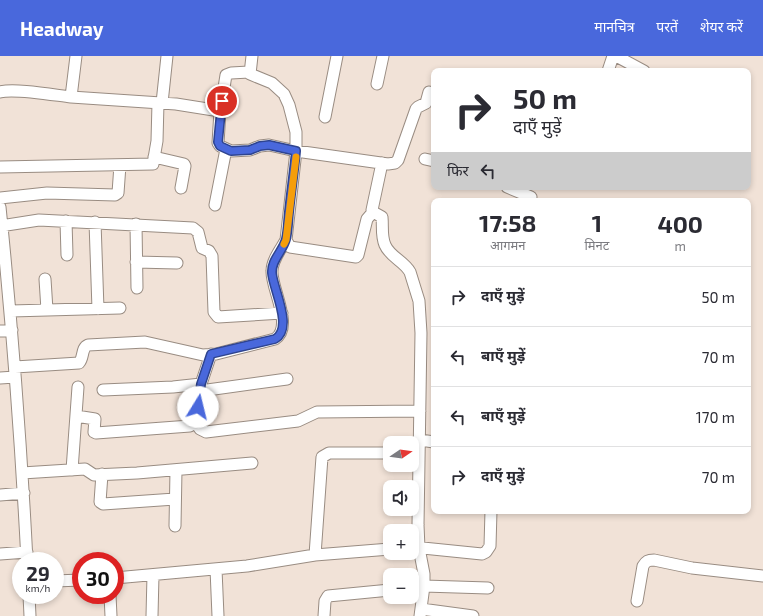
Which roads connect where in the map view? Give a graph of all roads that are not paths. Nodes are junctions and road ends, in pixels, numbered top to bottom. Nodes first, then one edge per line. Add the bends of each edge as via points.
1 (76, 56) edge
2 (167, 56) edge
3 (252, 56) edge
4 (337, 56) edge
5 (383, 56) edge
6 (614, 56) edge
7 (609, 68) edge
8 (638, 68) edge
9 (249, 72) junction
10 (377, 84) dead end
11 (0, 92) edge
12 (429, 92) dead end
13 (71, 97) junction
14 (160, 103) junction
15 (220, 113) junction
16 (325, 117) dead end
17 (226, 149) junction
18 (296, 151) junction
19 (154, 158) junction
20 (382, 163) junction
21 (120, 165) junction
22 (0, 167) edge
23 (181, 188) dead end
24 (515, 190) edge
25 (531, 197) dead end
26 (0, 198) edge
27 (215, 205) dead end
28 (0, 207) edge
29 (373, 212) junction
30 (66, 221) junction
31 (95, 222) junction
32 (136, 224) junction
33 (1, 225) edge
34 (286, 240) junction
35 (67, 255) dead end
36 (136, 262) junction
37 (177, 263) dead end
38 (45, 279) dead end
39 (137, 288) dead end
40 (120, 308) dead end
41 (98, 309) junction
42 (47, 310) junction
43 (11, 311) junction
44 (282, 313) junction
45 (12, 330) junction
46 (0, 331) edge
47 (211, 354) junction
48 (15, 372) junction
49 (0, 378) edge
50 (287, 379) dead end
51 (78, 387) dead end
52 (201, 388) junction
53 (103, 390) dead end
54 (420, 411) junction
55 (76, 416) junction
56 (195, 422) junction
57 (420, 440) junction
58 (431, 442) edge
59 (419, 443) edge
60 (383, 453) edge
61 (252, 463) dead end
62 (72, 470) junction
63 (176, 470) junction
64 (417, 472) edge
65 (22, 473) junction
66 (102, 474) junction
67 (24, 493) junction
68 (0, 495) edge
69 (176, 499) junction
70 (491, 514) edge
71 (418, 524) edge
72 (175, 526) dead end
73 (419, 548) edge
74 (383, 550) edge
75 (27, 552) edge
76 (0, 554) edge
77 (12, 555) edge
78 (315, 555) junction
79 (419, 558) edge
80 (216, 569) junction
81 (154, 574) junction
82 (763, 576) edge
83 (124, 577) edge
84 (424, 586) junction
85 (419, 587) edge
86 (488, 588) dead end
87 (383, 591) edge
88 (637, 601) dead end
89 (29, 604) edge
90 (110, 604) edge
91 (421, 613) edge
92 (30, 616) edge
93 (111, 616) edge
94 (152, 616) edge
95 (218, 616) edge
96 (324, 616) edge
97 (473, 616) edge

1 - 13 street
2 - 14 street
3 - 9 street
4 - 16 street
5 - 10 street
6 - 7 street
6 - 8 street
9 - 15 street via 226,75
9 - 18 street via 272,84 284,94 296,132
11 - 13 street via 18,91
12 - 20 street via 426,103 416,110 398,160 392,164
13 - 14 street
14 - 15 street
14 - 19 street
15 - 17 street via 218,143
17 - 18 street via 250,150 269,145
17 - 27 street
18 - 20 street
18 - 34 street
19 - 21 street via 153,164
19 - 23 street via 184,164
20 - 29 street
21 - 22 street
21 - 26 street via 118,193 115,195 46,193
24 - 25 street
28 - 33 street
29 - 34 street via 367,219 356,256 290,248
29 - 54 street via 382,217 384,245 408,267 419,301
30 - 31 street
30 - 33 street via 39,220
30 - 35 street
31 - 32 street
31 - 41 street
32 - 36 street
32 - 44 street via 193,228 198,232 202,248 209,251 212,256 214,312 218,317
33 - 43 street
34 - 44 street via 273,263 272,271
36 - 37 street
36 - 39 street
38 - 42 street
40 - 41 street
41 - 42 street
42 - 43 street
43 - 45 street
44 - 47 street via 281,332 275,339
45 - 46 street
45 - 48 street
47 - 48 street via 193,354 145,342 95,344 84,348 79,363
47 - 52 street
48 - 49 street
48 - 65 street
50 - 52 street
51 - 55 street
52 - 53 street
52 - 56 street
54 - 56 street via 317,412 298,421 206,432
54 - 57 street
55 - 56 street via 95,419 96,433 182,427
55 - 62 street
57 - 58 street
57 - 59 street
60 - 78 street via 329,453 322,457
61 - 63 street
62 - 65 street
62 - 66 street via 85,469 94,475
63 - 66 street
63 - 69 street
64 - 71 street
65 - 67 street
66 - 69 street via 100,502 103,504
67 - 68 street
67 - 75 street
69 - 72 street
70 - 73 street via 490,546 482,554
74 - 78 street
76 - 77 street
78 - 80 street
79 - 84 street via 424,574
80 - 81 street
80 - 95 street
81 - 83 street
81 - 94 street
82 - 88 street via 649,560 643,566
84 - 85 street
84 - 86 street
84 - 91 street
87 - 96 street via 328,596
89 - 92 street
90 - 93 street
91 - 97 street

